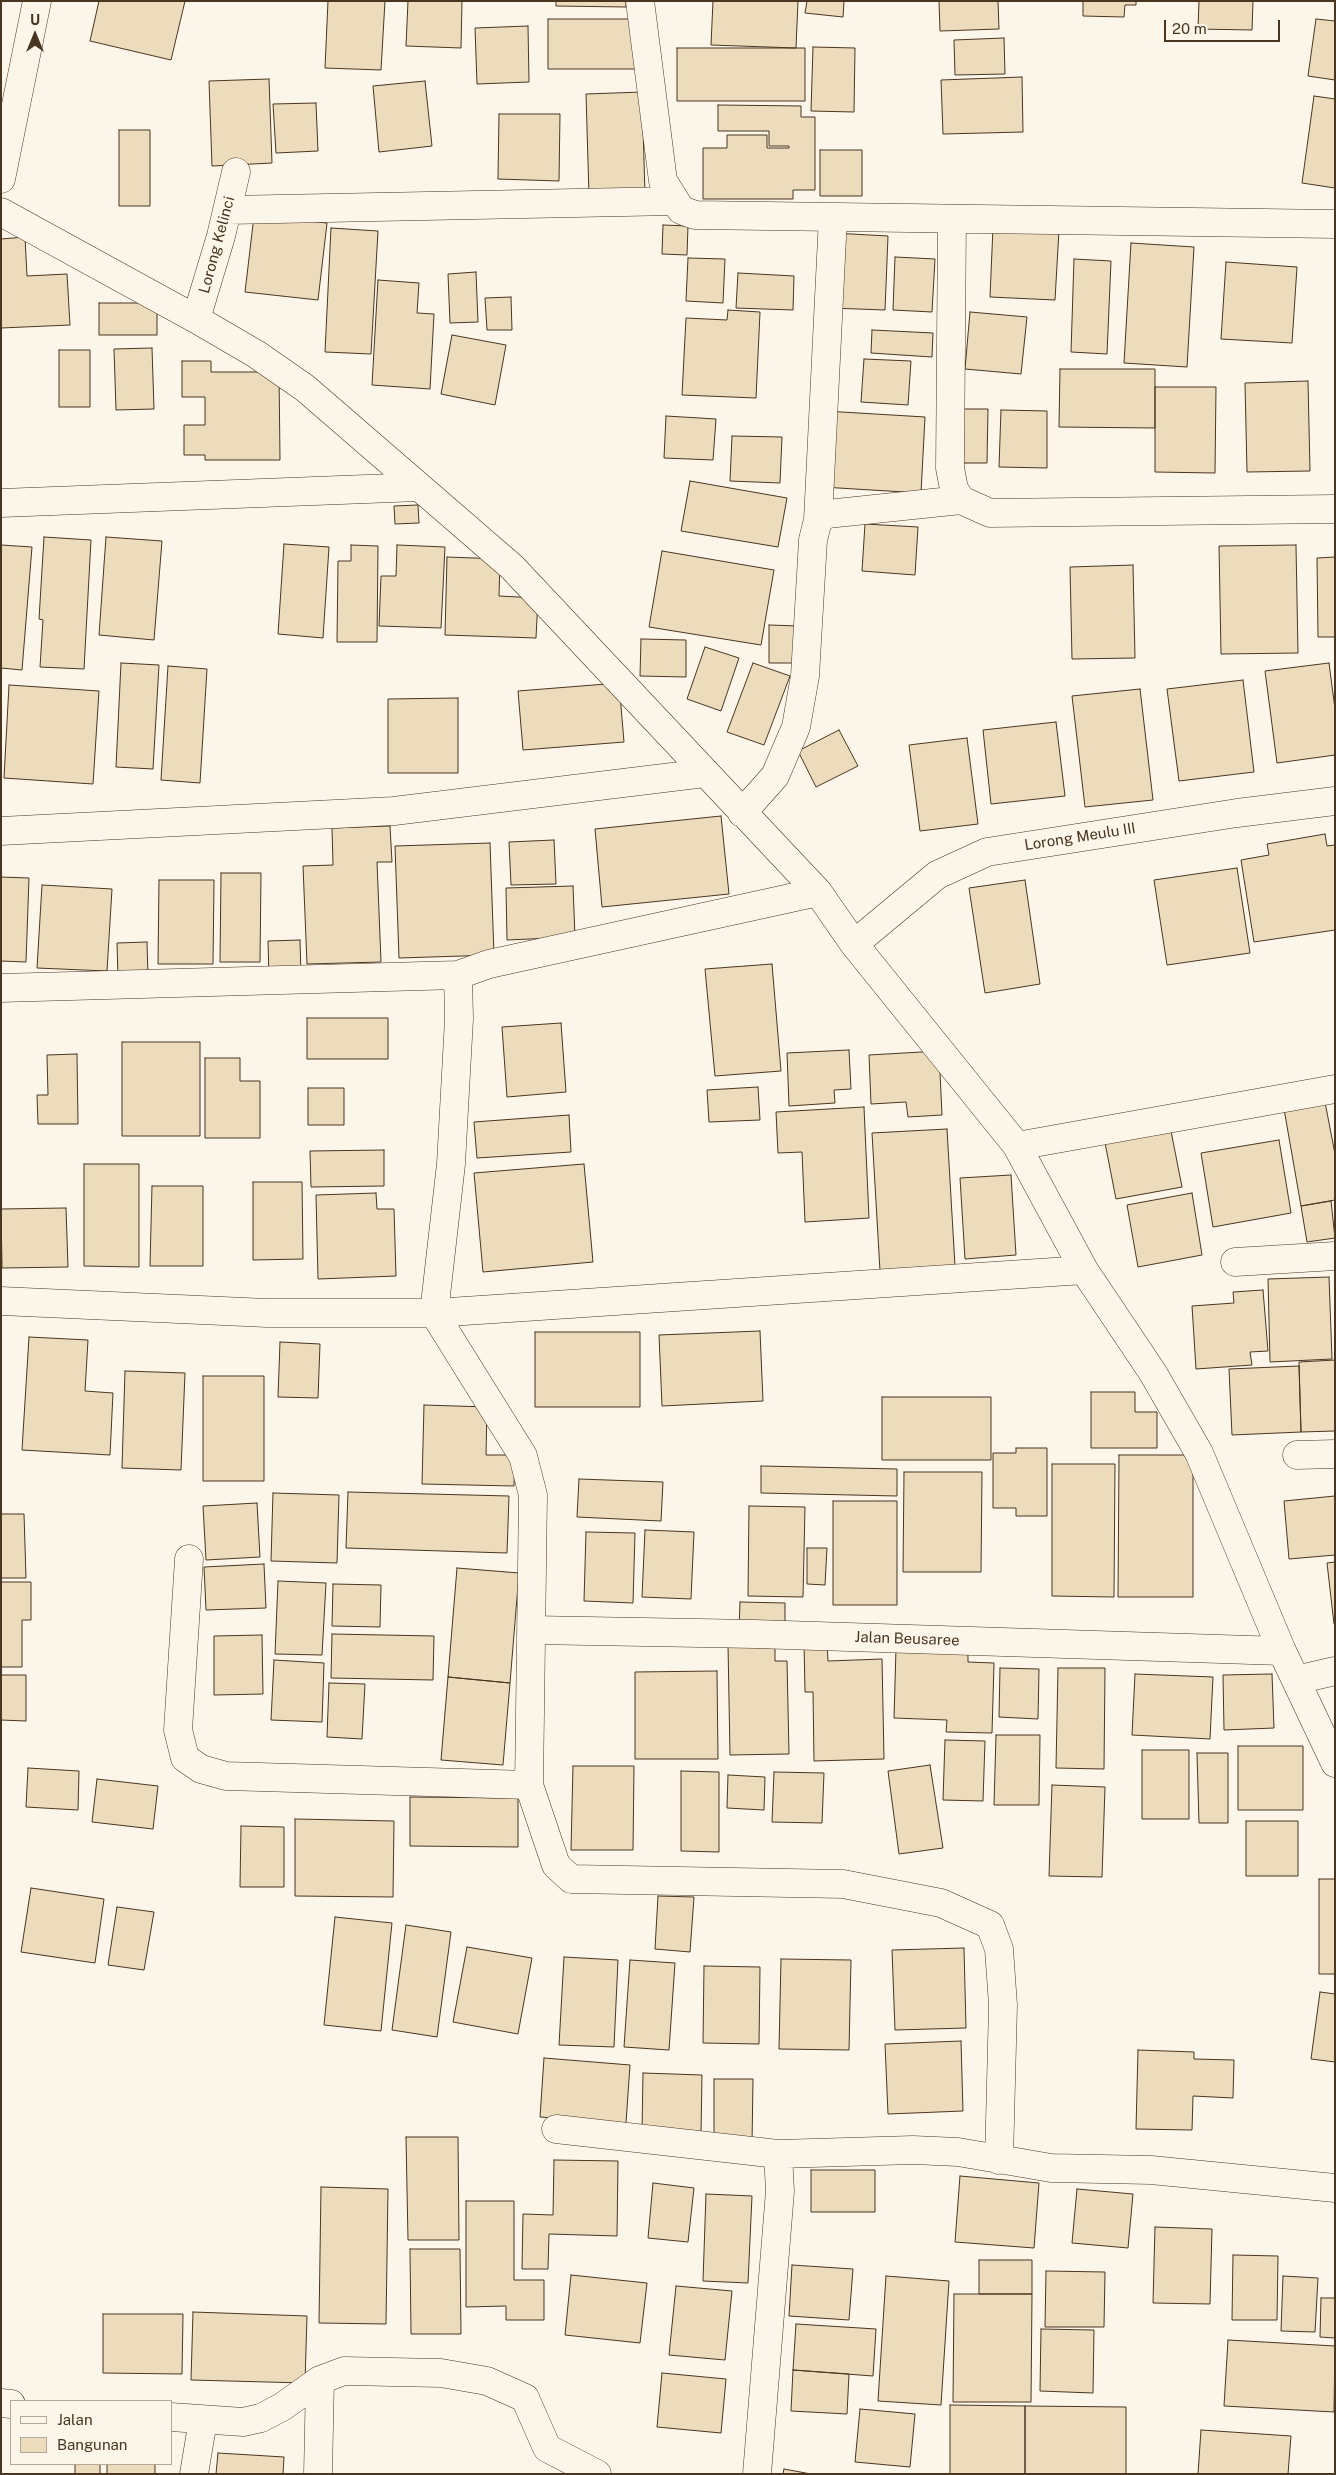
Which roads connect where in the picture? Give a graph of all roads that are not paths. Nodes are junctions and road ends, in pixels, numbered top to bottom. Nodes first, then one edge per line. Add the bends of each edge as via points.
1 (37, 1) edge
2 (640, 1) edge
3 (236, 172) dead end
4 (1, 178) edge
5 (674, 201) junction
6 (228, 210) junction
7 (1, 212) edge
8 (833, 217) junction
9 (952, 219) junction
10 (1335, 224) edge
11 (196, 319) junction
12 (419, 487) junction
13 (961, 500) junction
14 (1, 503) edge
15 (1335, 509) edge
16 (818, 520) junction
17 (705, 773) junction
18 (1335, 801) edge
19 (742, 812) junction
20 (1, 831) edge
21 (818, 892) junction
22 (854, 944) junction
23 (458, 975) junction
24 (1, 988) edge
25 (1335, 1089) edge
26 (1017, 1146) junction
27 (1335, 1256) edge
28 (1236, 1262) dead end
29 (1084, 1270) junction
30 (1, 1301) edge
31 (434, 1313) junction
32 (1335, 1454) edge
33 (1297, 1455) dead end
34 (188, 1559) dead end
35 (532, 1630) junction
36 (1282, 1651) junction
37 (1335, 1671) edge
38 (1296, 1680) junction
39 (1335, 1764) edge
40 (529, 1784) junction
41 (556, 2128) dead end
42 (778, 2154) junction
43 (999, 2160) junction
44 (1335, 2188) edge
45 (320, 2380) junction
46 (172, 2417) edge
47 (203, 2420) junction
48 (194, 2474) edge
49 (318, 2474) edge
50 (597, 2474) edge
51 (757, 2474) edge

1 - 4 street
2 - 5 street via 663,181
3 - 6 street, Lorong Kelinci
5 - 6 street
5 - 8 street via 681,210 695,215
6 - 11 street, Lorong Kelinci
7 - 11 street
8 - 9 street
8 - 16 street
9 - 10 street
9 - 13 street via 950,468 954,488
11 - 12 street via 256,354 305,388
12 - 14 street
12 - 17 street via 512,567
13 - 15 street via 990,513
13 - 16 street via 827,514
16 - 19 street via 812,540 805,676 796,727 775,776
17 - 19 street
17 - 20 street via 394,811
18 - 22 street, Lorong Meulu III via 1237,812 987,852 937,874
19 - 21 street
21 - 22 street
21 - 23 street via 489,964
22 - 26 street
23 - 24 street
23 - 31 street via 460,1019 451,1164
25 - 26 street
26 - 29 street
27 - 28 street
29 - 31 street
29 - 36 street via 1153,1373 1199,1453
30 - 31 street via 267,1313
31 - 35 street via 524,1456 533,1495
32 - 33 street
34 - 40 street via 178,1730 185,1758 201,1769 226,1776
35 - 36 street, Jalan Beusaree
35 - 40 street
36 - 38 street
37 - 38 street
38 - 39 street
40 - 43 street via 556,1864 571,1879 843,1884 941,1903 990,1925 1000,1949 1003,2005
41 - 42 street
42 - 43 street via 913,2150 958,2152
42 - 51 street via 780,2191
43 - 44 street via 1050,2168 1151,2170
45 - 47 street via 261,2418 244,2422
45 - 49 street
45 - 50 street via 344,2371 441,2373 487,2381 525,2398 547,2448
46 - 47 street
47 - 48 street

